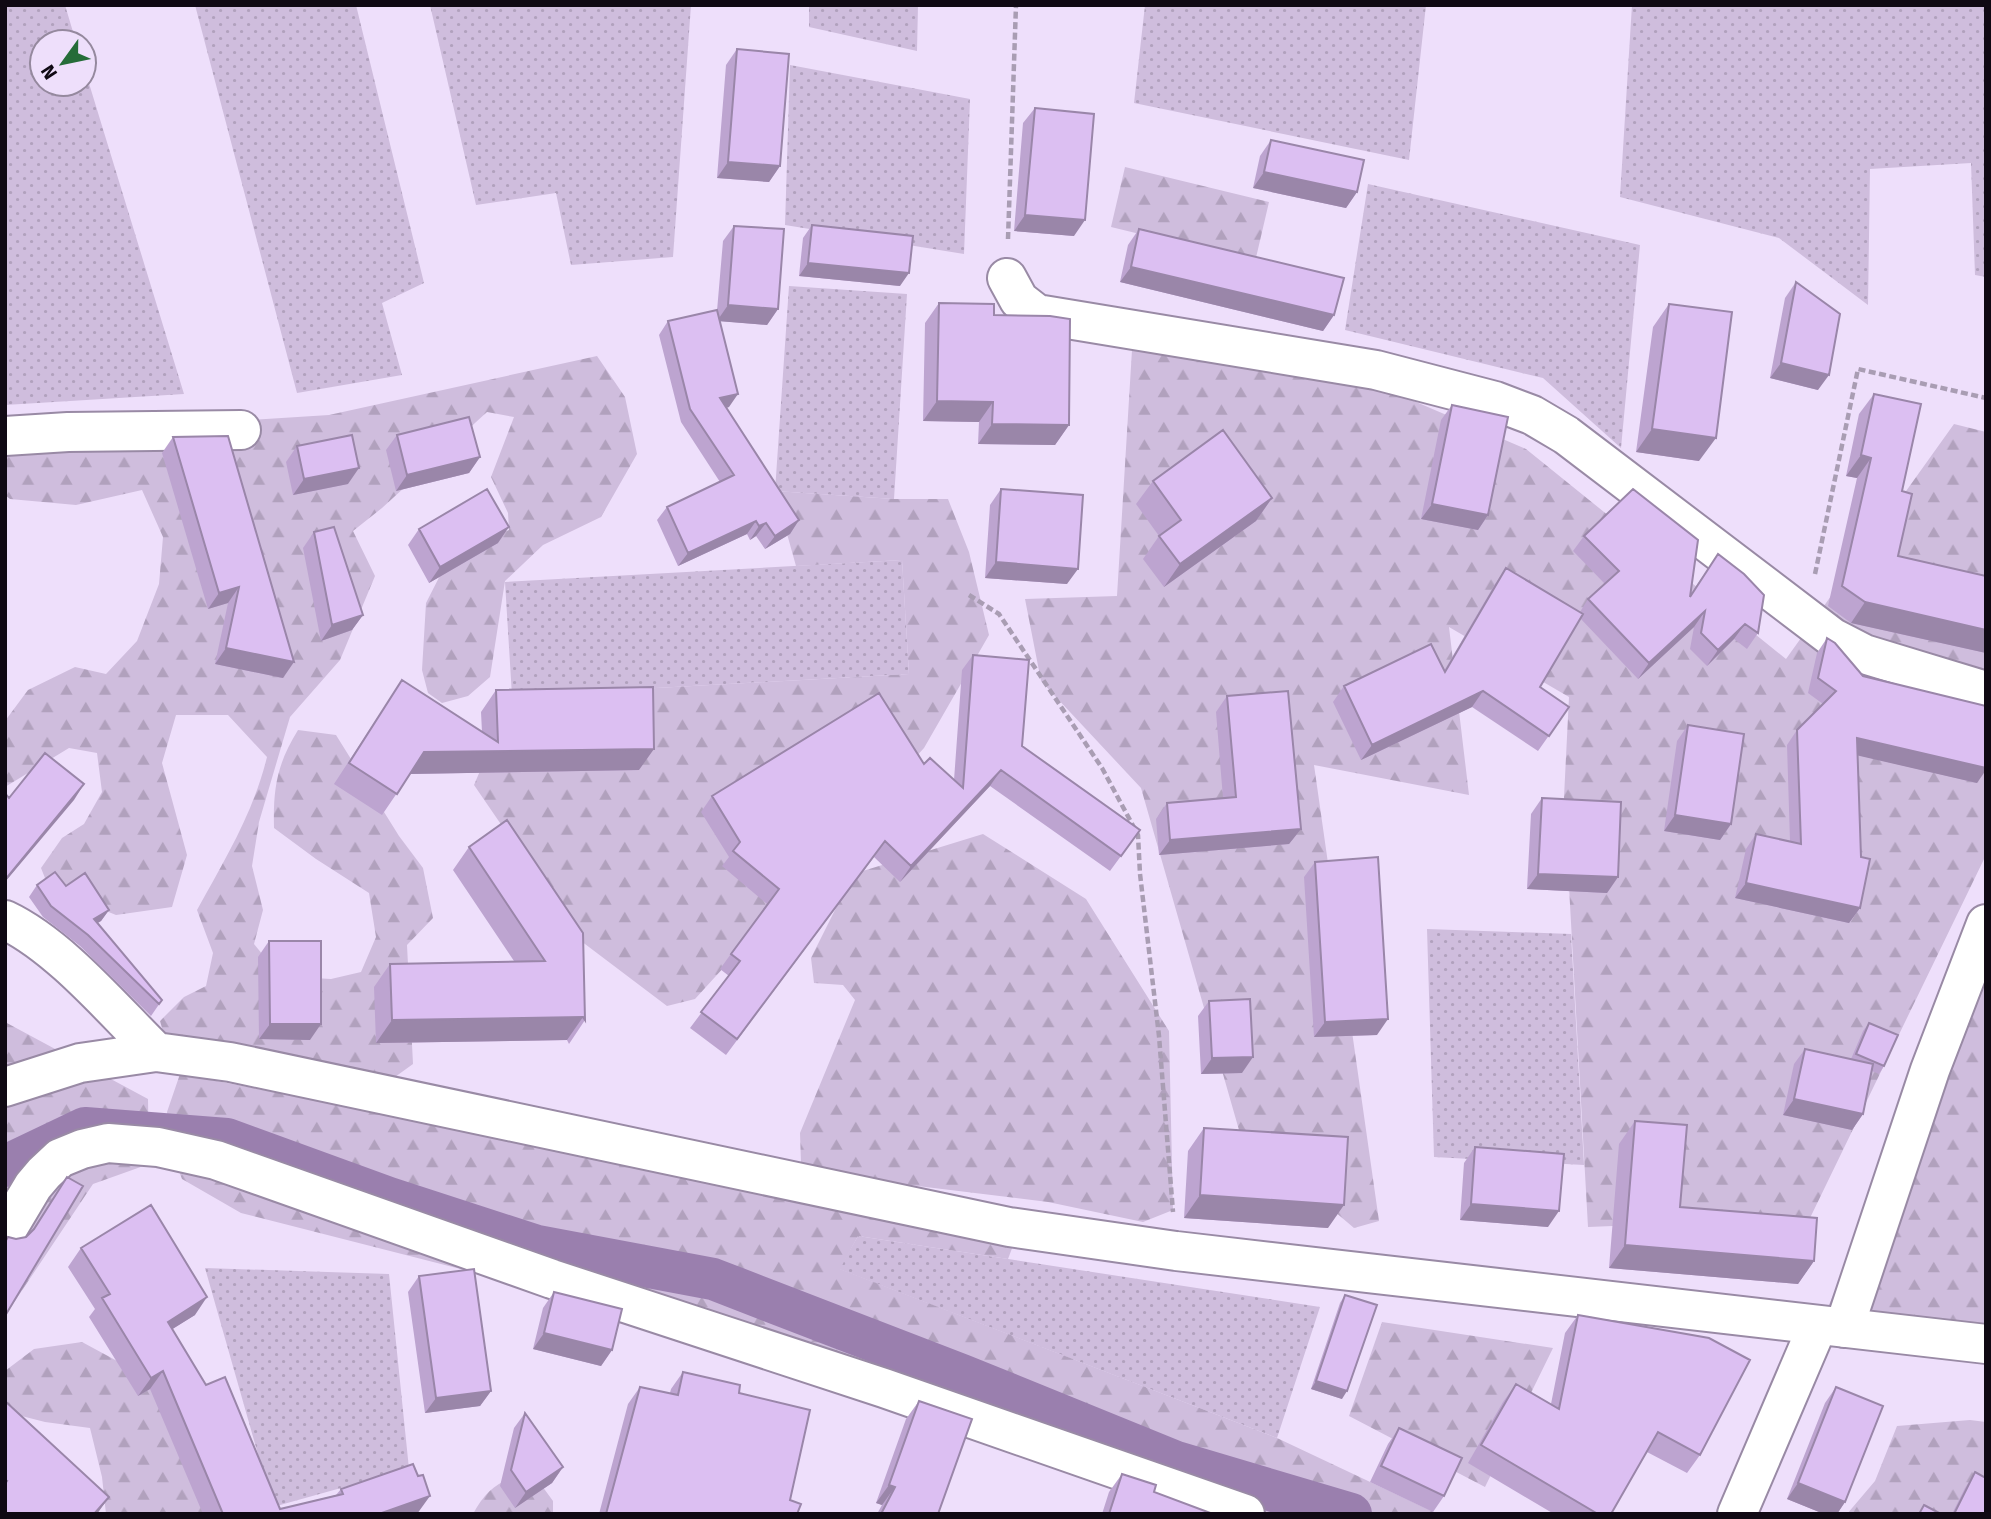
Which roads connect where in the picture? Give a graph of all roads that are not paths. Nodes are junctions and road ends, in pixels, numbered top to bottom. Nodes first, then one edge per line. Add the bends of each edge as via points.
1 (1007, 278) road end
2 (241, 430) dead end
3 (5, 436) edge
4 (1986, 691) edge
5 (5, 920) edge
6 (1986, 924) edge
7 (156, 1052) junction
8 (5, 1087) edge
9 (5, 1233) edge
10 (1831, 1326) junction
11 (1986, 1344) edge
12 (1245, 1514) edge
13 (1737, 1514) edge

1 - 4 street via 1019,300 1037,314 1376,370 1532,415 1566,435 1833,639 1864,654
2 - 3 street
5 - 7 street via 60,957
6 - 10 street
7 - 8 street via 80,1063
7 - 10 street via 230,1062 1009,1227 1176,1251
9 - 12 street via 33,1186 60,1158 108,1143 158,1147 204,1158
10 - 11 street
10 - 13 street

